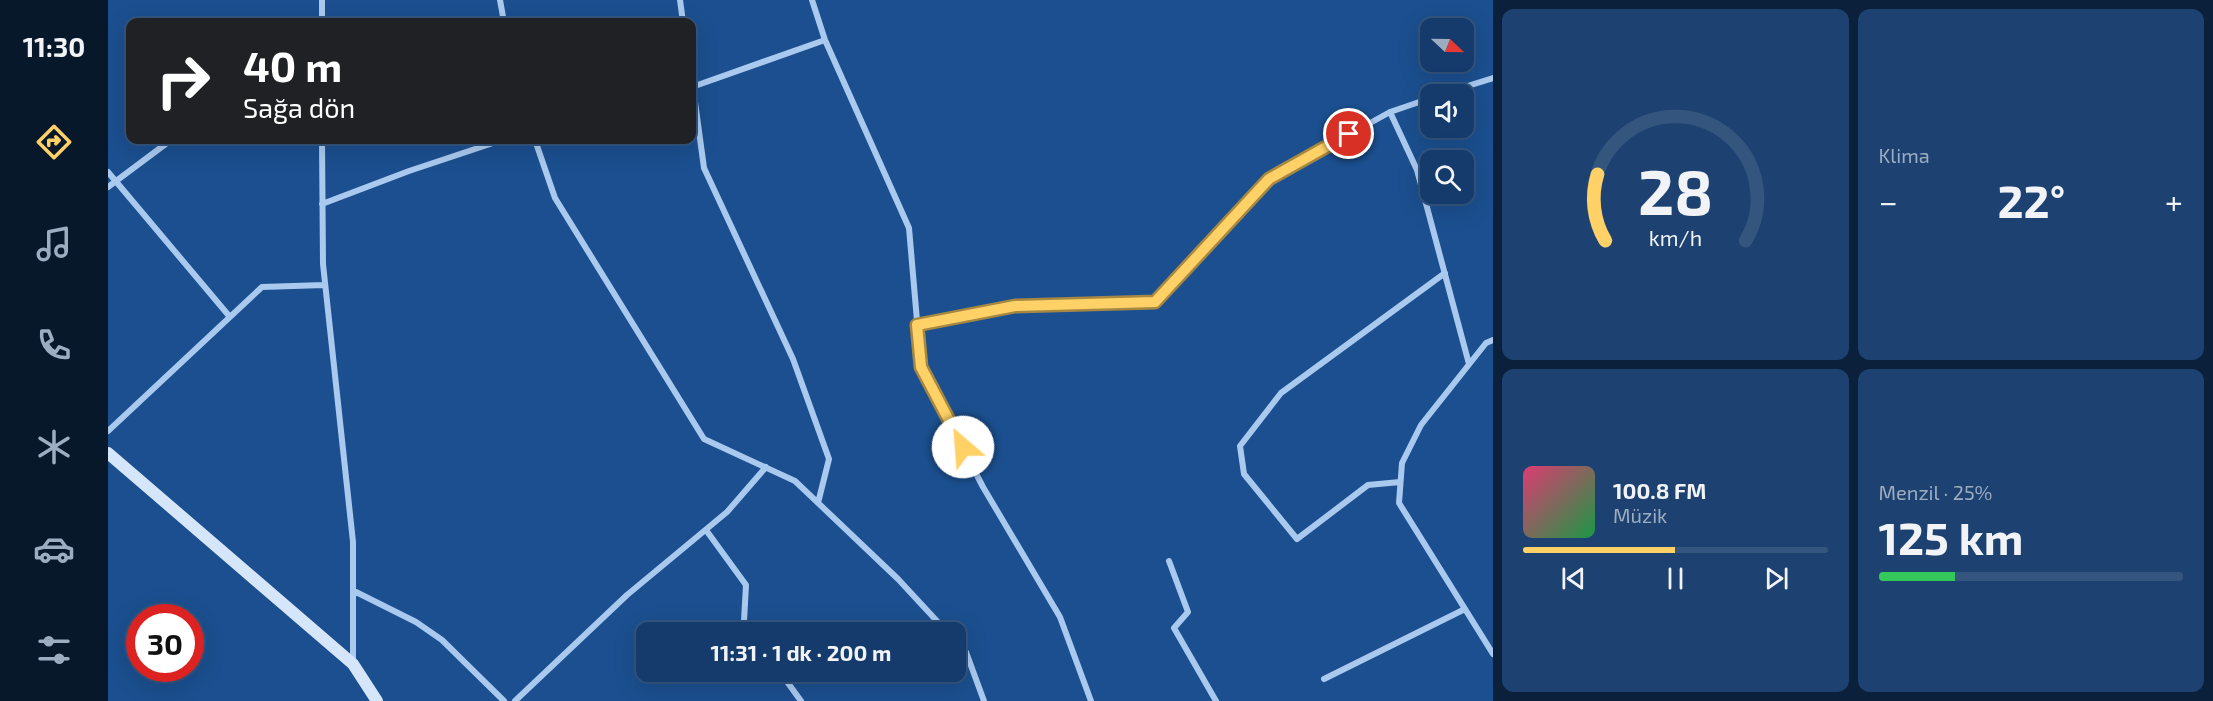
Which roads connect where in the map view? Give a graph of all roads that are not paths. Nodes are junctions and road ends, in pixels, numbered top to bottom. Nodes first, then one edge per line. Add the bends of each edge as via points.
1 (322, 0) edge
2 (500, 0) edge
3 (680, 0) edge
4 (812, 0) edge
5 (322, 18) edge
6 (503, 18) edge
7 (682, 18) edge
8 (825, 40) junction
9 (1493, 78) edge
10 (696, 83) edge
11 (1474, 84) edge
12 (1420, 102) edge
13 (696, 112) edge
14 (1390, 112) junction
15 (166, 144) edge
16 (322, 144) edge
17 (490, 144) edge
18 (536, 144) edge
19 (108, 172) edge
20 (117, 182) junction
21 (108, 187) edge
22 (322, 204) junction
23 (1445, 273) junction
24 (324, 285) junction
25 (230, 317) junction
26 (917, 325) junction
27 (1493, 340) edge
28 (1469, 364) junction
29 (108, 431) edge
30 (108, 453) edge
31 (766, 467) junction
32 (1400, 482) junction
33 (818, 503) junction
34 (706, 530) junction
35 (1169, 561) dead end
36 (354, 591) junction
37 (1465, 609) junction
38 (745, 622) edge
39 (938, 622) edge
40 (966, 652) edge
41 (1493, 654) edge
42 (352, 664) junction
43 (1324, 679) dead end
44 (787, 682) edge
45 (377, 701) edge
46 (504, 701) edge
47 (515, 701) edge
48 (801, 701) edge
49 (984, 701) edge
50 (1091, 701) edge
51 (1216, 701) edge

1 - 5 street
2 - 6 street
3 - 7 street
4 - 8 street
8 - 10 street
8 - 26 street via 909,228
9 - 11 street
12 - 14 street
13 - 33 street via 704,168 793,358 830,459
14 - 23 street via 1417,170
14 - 26 street via 1269,179 1155,302 1015,306
15 - 20 street
16 - 22 street
17 - 22 street
18 - 31 street via 555,198 704,439
19 - 20 street
20 - 21 street
20 - 25 street
22 - 24 street
23 - 28 street
23 - 32 street via 1281,393 1240,446 1244,474 1297,539 1368,485
24 - 25 street via 262,288
24 - 36 street via 347,480
25 - 29 street
26 - 50 street via 921,367 983,487 1060,617
27 - 28 street
28 - 32 street via 1422,425 1402,463
30 - 42 street
31 - 33 street via 795,482
31 - 34 street via 727,513
32 - 37 street via 1398,503
33 - 39 street
34 - 38 street via 746,585
34 - 47 street via 627,595
35 - 51 street via 1188,612 1174,628
36 - 42 street
36 - 46 street via 416,622 442,640
37 - 41 street
37 - 43 street
40 - 49 street
42 - 45 street
44 - 48 street

